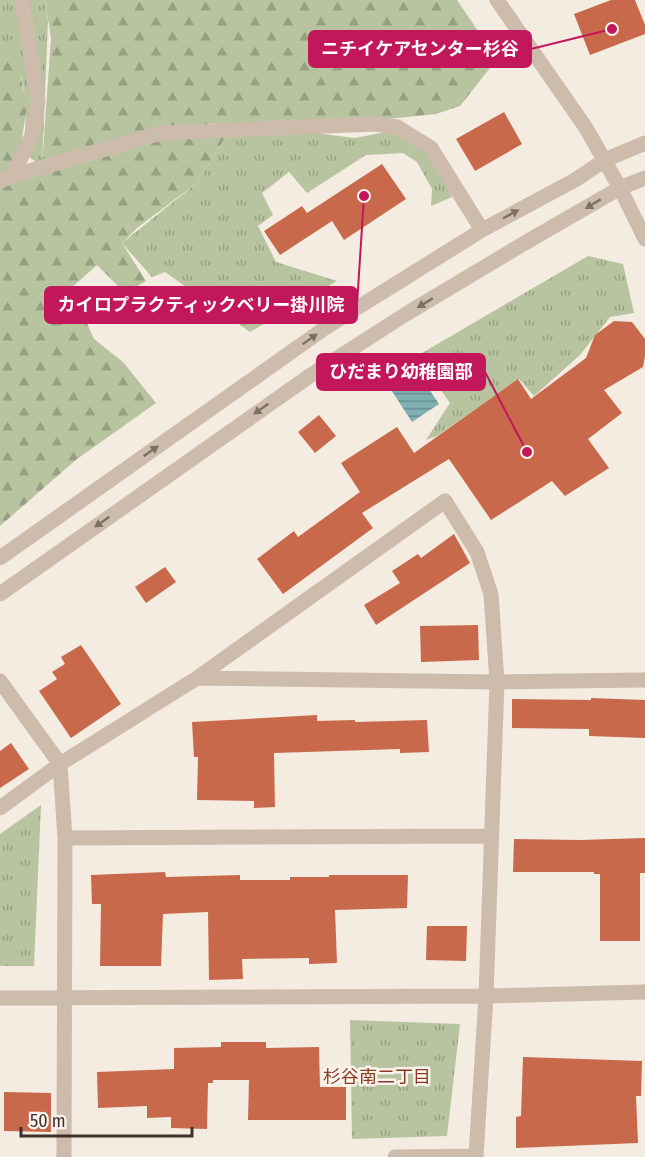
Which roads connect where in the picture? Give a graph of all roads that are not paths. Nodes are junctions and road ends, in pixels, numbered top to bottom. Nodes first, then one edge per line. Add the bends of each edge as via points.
1 (22, 0) edge
2 (497, 0) edge
3 (645, 143) edge
4 (605, 160) junction
5 (6, 178) edge
6 (645, 178) edge
7 (620, 188) junction
8 (482, 230) junction
9 (645, 239) edge
10 (0, 558) edge
11 (0, 594) edge
12 (197, 678) junction
13 (645, 680) edge
14 (0, 681) edge
15 (497, 682) junction
16 (60, 764) junction
17 (0, 808) edge
18 (491, 836) junction
19 (65, 838) junction
20 (645, 992) edge
21 (486, 996) junction
22 (0, 998) edge
23 (65, 1000) junction
24 (64, 1157) edge
25 (395, 1157) edge

1 - 5 street via 38,101 33,133
2 - 4 street
3 - 4 street
4 - 7 street
8 -> 4 street
5 - 8 street via 161,133 375,124 397,127 431,148
6 - 7 street
7 - 9 street
7 -> 11 street via 311,375
10 -> 8 street via 325,328
12 - 15 street
12 - 15 street via 444,501 477,552 491,594
12 - 16 street
13 - 15 street
14 - 16 street
15 - 18 street
16 - 17 street
16 - 19 street
18 - 19 street
18 - 21 street
19 - 23 street
20 - 21 street
21 - 23 street
21 - 25 street via 476,1156
22 - 23 street
23 - 24 street

